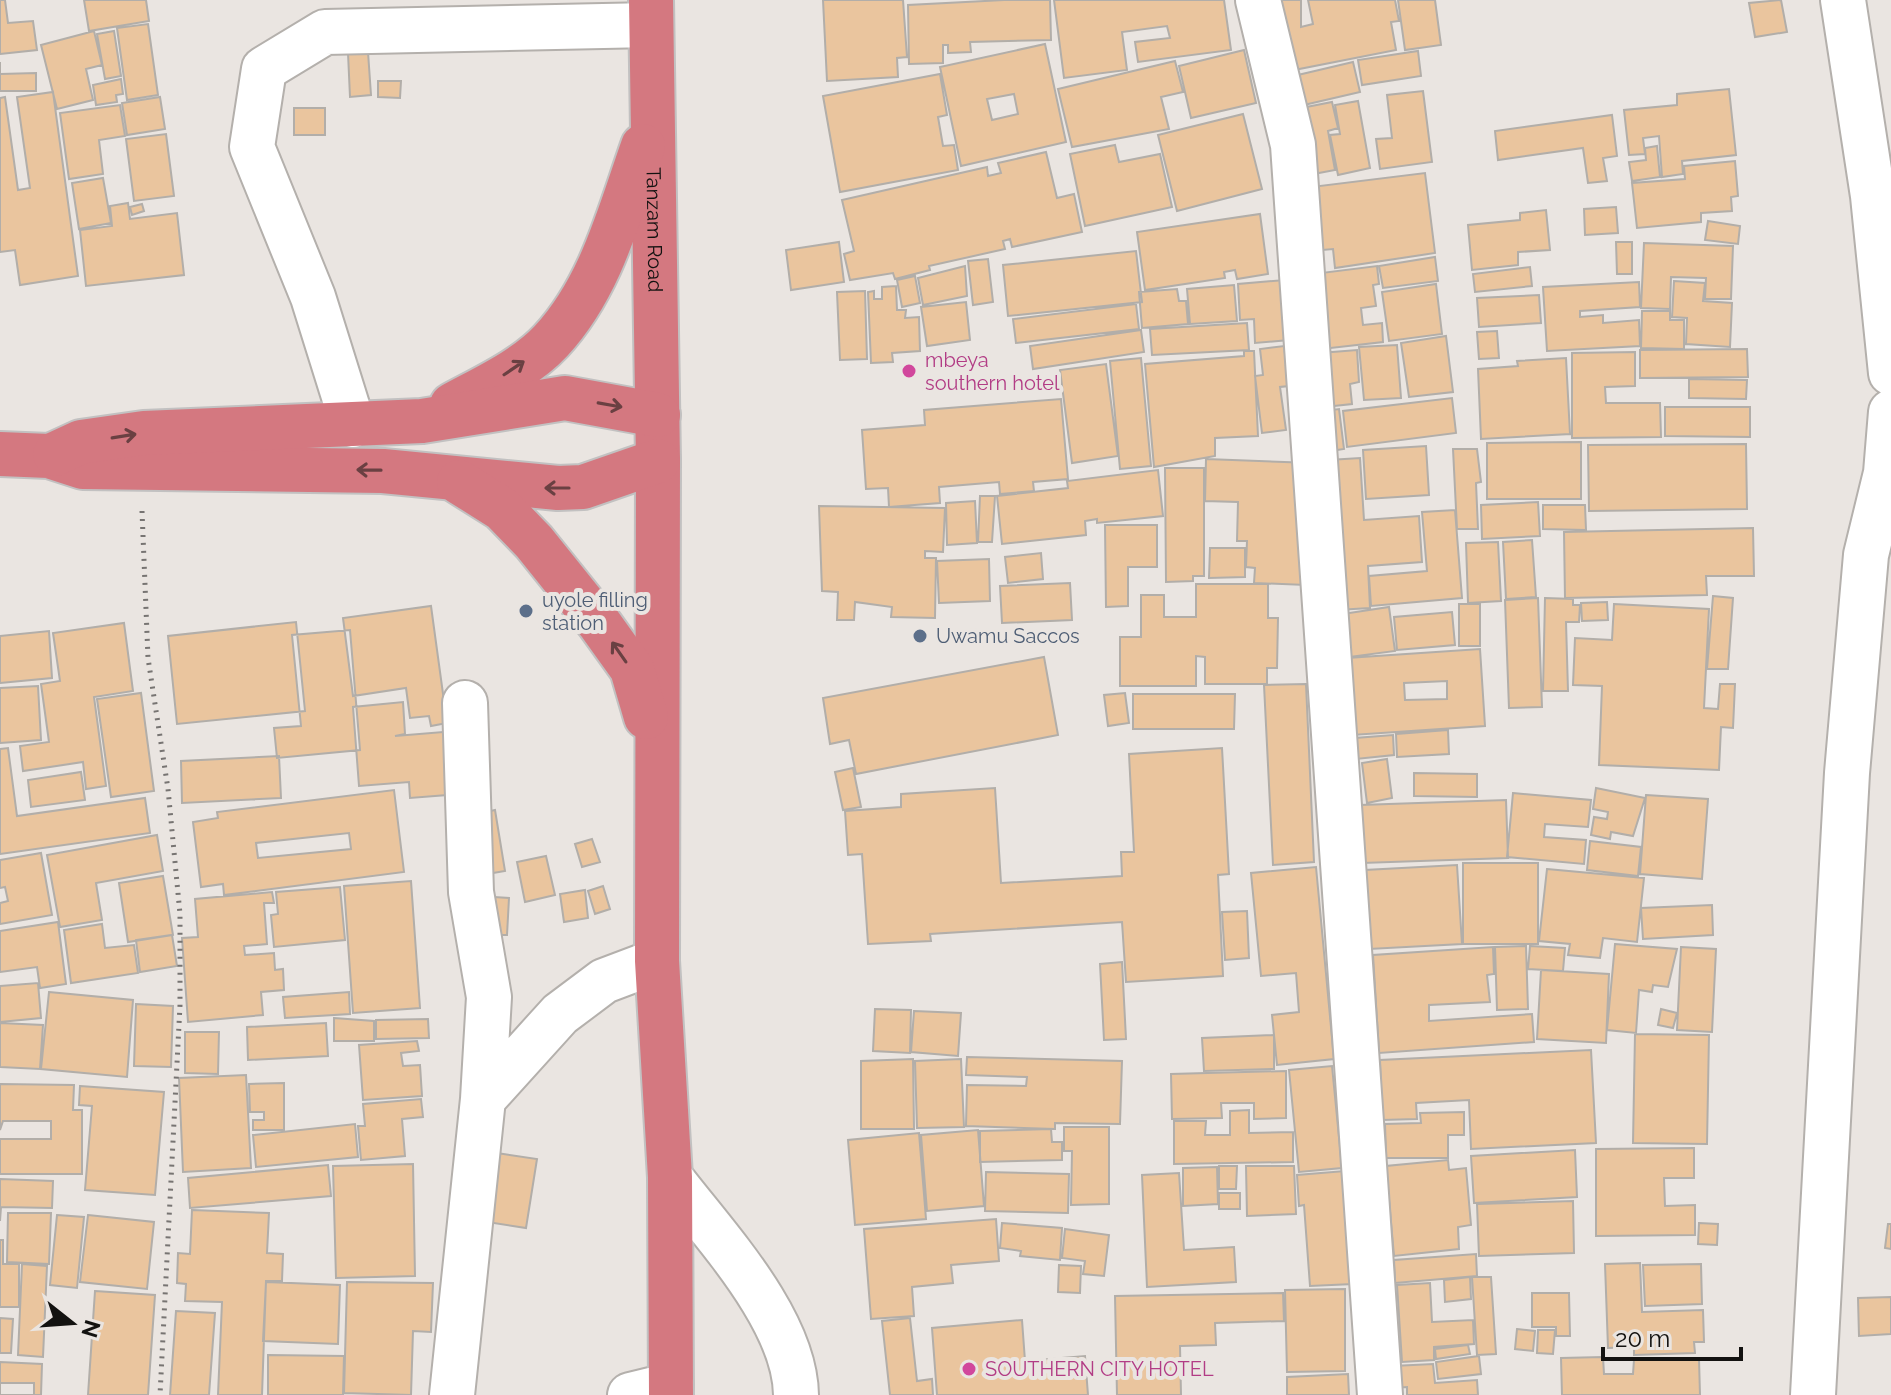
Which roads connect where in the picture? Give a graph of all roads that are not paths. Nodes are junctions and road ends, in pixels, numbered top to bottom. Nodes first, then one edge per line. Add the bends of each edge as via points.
1 (1258, 0) edge
2 (1843, 0) edge
3 (651, 12) edge
4 (652, 118) junction
5 (1891, 373) edge
6 (1891, 412) edge
7 (658, 415) junction
8 (422, 421) junction
9 (353, 425) junction
10 (0, 454) edge
11 (49, 456) junction
12 (658, 461) junction
13 (447, 474) junction
14 (465, 703) dead end
15 (656, 750) junction
16 (657, 961) junction
17 (483, 1099) junction
18 (670, 1177) junction
19 (657, 1392) edge
20 (452, 1395) edge
21 (796, 1395) edge
22 (1380, 1395) edge
23 (1813, 1395) edge

1 - 22 street via 1293,145
2 - 5 street via 1873,196
3 - 4 highway, Tanzam Road
3 - 9 street via 325,32 264,69 252,147 313,297
4 - 7 highway, Tanzam Road
8 -> 4 highway via 516,368 550,342 587,293
6 - 23 street via 1886,473 1866,555 1847,773
8 -> 7 highway via 565,398
7 - 12 highway, Tanzam Road
8 - 9 highway
11 -> 9 highway via 81,442 144,433
10 - 11 highway
13 -> 11 highway via 83,467
12 -> 13 highway via 583,487 518,487
12 - 15 highway, Tanzam Road
15 -> 13 highway via 632,669 599,623 502,509
14 - 17 street via 471,892 489,997
15 - 16 highway, Tanzam Road
16 - 17 street via 604,981 560,1014
16 - 18 highway, Tanzam Road
17 - 20 street
18 - 19 highway, Tanzam Road
18 - 21 street via 778,1325

